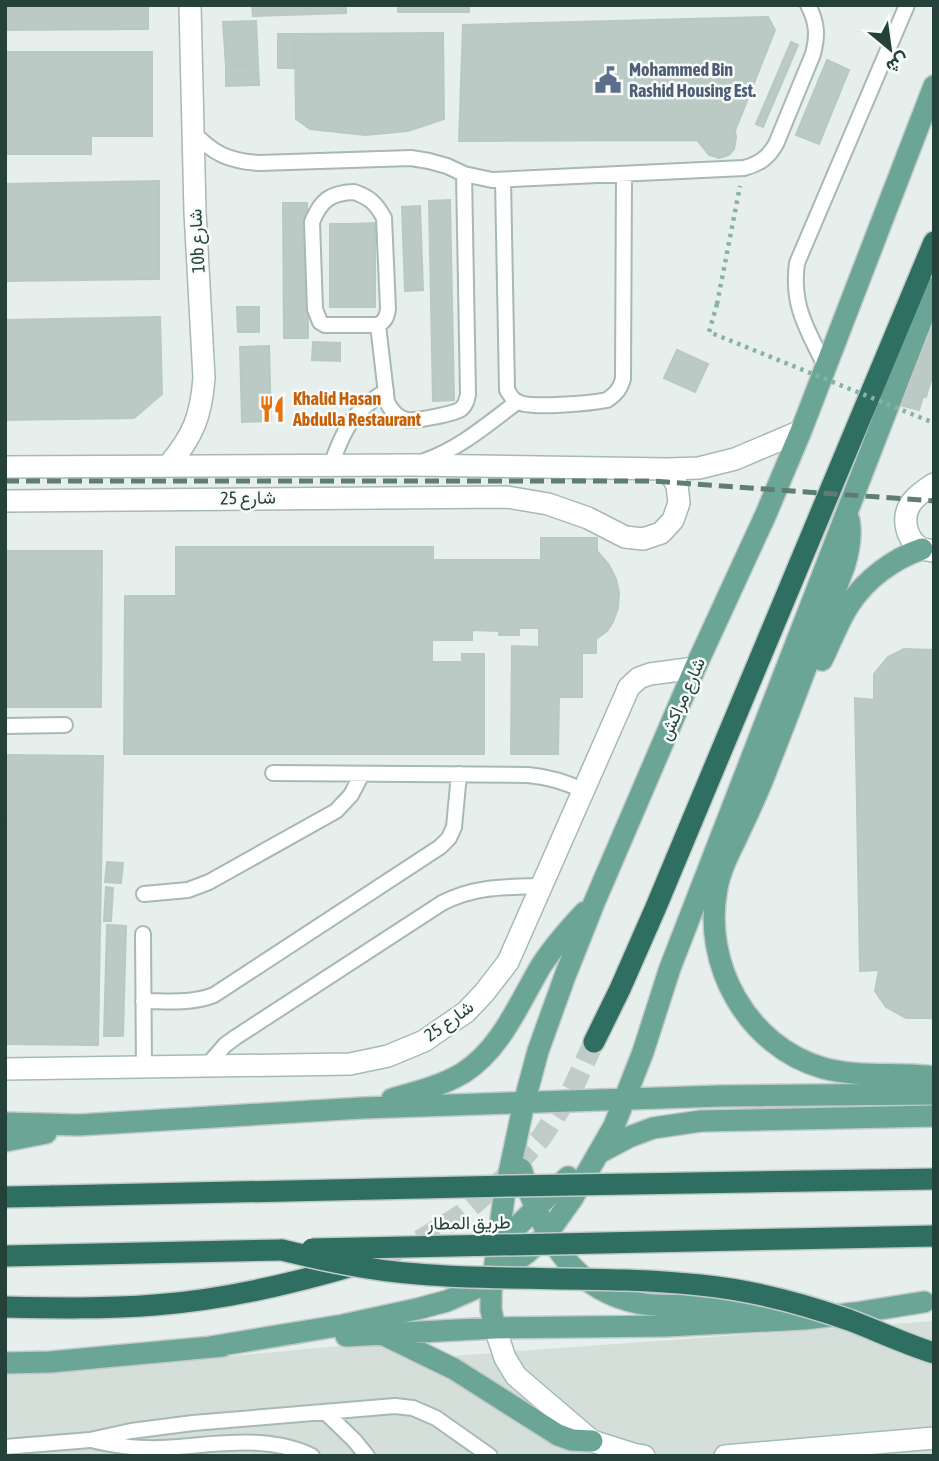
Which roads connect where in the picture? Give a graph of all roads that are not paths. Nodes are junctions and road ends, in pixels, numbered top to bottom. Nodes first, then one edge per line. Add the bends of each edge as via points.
1 (190, 5) edge
2 (808, 5) edge
3 (907, 5) edge
4 (934, 86) edge
5 (192, 131) junction
6 (464, 174) junction
7 (624, 174) junction
8 (503, 180) junction
9 (934, 242) edge
10 (934, 288) edge
11 (378, 325) junction
12 (826, 368) junction
13 (386, 391) junction
14 (517, 402) junction
15 (801, 431) junction
16 (331, 465) junction
17 (413, 465) junction
18 (5, 467) edge
19 (168, 467) junction
20 (451, 467) junction
21 (667, 469) junction
22 (934, 484) edge
23 (465, 496) junction
24 (5, 501) edge
25 (848, 510) junction
26 (928, 550) edge
27 (695, 667) junction
28 (65, 725) dead end
29 (5, 726) edge
30 (273, 774) dead end
31 (362, 774) junction
32 (459, 774) junction
33 (765, 774) junction
34 (583, 791) junction
35 (542, 886) junction
36 (144, 894) dead end
37 (594, 903) junction
38 (143, 934) dead end
39 (143, 1001) junction
40 (594, 1042) tunnel mouth
41 (206, 1067) junction
42 (144, 1068) junction
43 (5, 1069) edge
44 (934, 1077) edge
45 (934, 1094) edge
46 (624, 1100) junction
47 (524, 1103) junction
48 (362, 1108) junction
49 (934, 1116) edge
50 (6, 1123) edge
51 (79, 1125) junction
52 (5, 1141) edge
53 (514, 1147) junction
54 (598, 1153) junction
55 (934, 1179) edge
56 (5, 1197) edge
57 (534, 1208) junction
58 (547, 1234) junction
59 (934, 1236) edge
60 (496, 1247) junction
61 (282, 1250) junction
62 (5, 1256) edge
63 (362, 1263) tunnel mouth
64 (493, 1279) junction
65 (929, 1301) edge
66 (5, 1307) edge
67 (495, 1328) junction
68 (380, 1333) junction
69 (210, 1347) junction
70 (934, 1353) edge
71 (5, 1363) edge
72 (324, 1412) junction
73 (934, 1438) edge
74 (90, 1440) junction
75 (592, 1441) junction
76 (5, 1447) edge
77 (145, 1452) edge
78 (312, 1456) edge
79 (367, 1456) edge
80 (490, 1456) edge
81 (644, 1456) edge
82 (725, 1456) edge

1 - 5 street, 10b شارع
2 - 7 lane via 817,29 813,54 776,145 763,161 744,168
3 - 12 lane via 797,263 796,300
4 - 12 main road, شارع مراكش
5 - 6 lane via 222,156 240,162 411,158
5 - 19 street, 10b شارع via 204,379 195,426
6 - 8 lane
6 - 13 lane via 466,404 451,414 406,420 391,410
7 - 8 lane
7 - 14 lane via 620,388 607,400
8 - 14 lane via 507,390
9 - 40 highway via 656,907
10 - 25 main road
11 - 11 lane via 388,309 384,218 367,196 340,193 327,198 312,222 316,316 325,326
11 - 13 lane
12 - 15 main road, شارع مراكش
13 - 16 lane via 349,424
14 - 17 lane via 442,455
15 - 21 street, شارع 25 via 735,459 699,468
15 - 27 main road, شارع مراكش
16 - 17 street, شارع 25
16 - 19 street, شارع 25
17 - 20 street, شارع 25
18 - 19 street, شارع 25
20 - 21 street, شارع 25
20 - 23 street
21 - 23 street, شارع 25 via 677,485 679,503 673,520 660,533 643,539 625,537 548,504
22 - 26 street via 911,503 906,515 912,540
23 - 24 street, شارع 25
25 - 33 main road via 851,529 844,567
25 - 46 main road via 670,968
26 - 33 main road via 900,558 873,577 849,604
27 - 34 street, شارع 25 via 650,674 629,687
27 - 37 main road, شارع مراكش
28 - 29 lane
30 - 31 lane
31 - 32 lane
31 - 36 lane via 351,796 336,811 209,882 178,892
32 - 34 lane via 547,776
32 - 39 lane via 454,827 440,847 214,995 189,1002
33 - 44 main road via 717,887 715,938 729,987 742,1009 777,1045 821,1068
34 - 35 street, شارع 25
35 - 41 lane via 475,890 442,903 236,1037
35 - 41 street, شارع 25 via 508,962 466,1012 424,1041 388,1056 350,1064
37 - 47 main road, شارع مراكش via 538,1051
37 - 48 main road via 544,963 501,1036 479,1061 442,1084
38 - 39 lane
39 - 42 lane
41 - 42 street, شارع 25
42 - 43 street, شارع 25
45 - 46 main road
46 - 47 main road
46 - 54 main road
47 - 48 main road
47 - 53 main road, شارع مراكش
48 - 51 main road
49 - 54 main road via 701,1121 653,1128
50 - 51 main road
51 - 52 main road
53 - 57 main road
53 - 60 main road, شارع مراكش
54 - 57 main road
54 - 58 main road
55 - 56 highway, طريق المطار, bridge
57 - 58 main road
57 - 60 main road
58 - 64 main road
58 - 65 main road via 585,1279 638,1303
59 - 61 highway, طريق المطار, bridge
60 - 64 main road, شارع مراكش
61 - 62 highway, طريق المطار
61 - 70 highway, bridge via 416,1274 662,1282 739,1290 814,1309
63 - 66 highway via 281,1286 198,1301
64 - 67 main road, شارع مراكش
64 - 69 main road via 447,1301 417,1309
65 - 67 main road via 804,1319
67 - 68 main road
67 - 75 street via 516,1376
68 - 69 main road
68 - 75 main road via 454,1369 558,1435
69 - 71 main road
72 - 74 lane via 183,1424
72 - 79 lane
72 - 80 lane via 413,1408 436,1418
73 - 82 street
74 - 76 lane
74 - 77 lane
75 - 81 street
77 - 78 lane via 255,1443 296,1448

